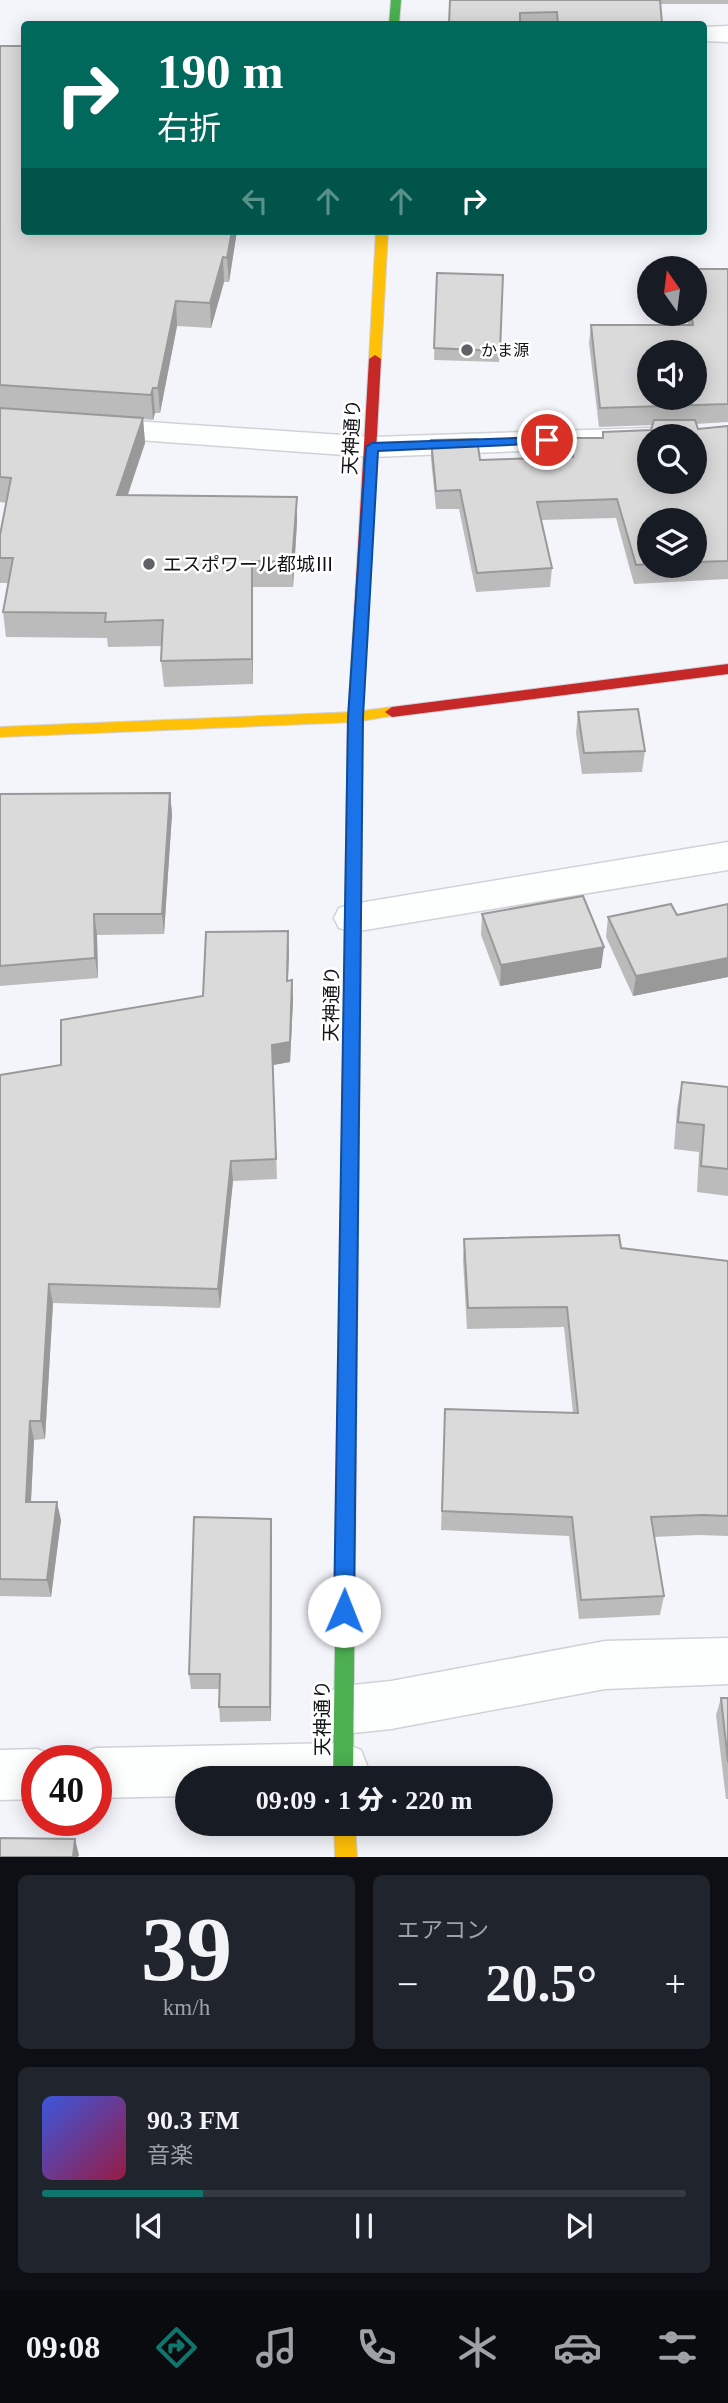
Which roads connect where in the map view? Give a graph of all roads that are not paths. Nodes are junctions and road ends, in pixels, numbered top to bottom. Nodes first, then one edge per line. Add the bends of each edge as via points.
1 (396, 0) edge
2 (394, 21) edge
3 (707, 34) edge
4 (728, 34) edge
5 (382, 235) edge
6 (0, 422) edge
7 (637, 436) edge
8 (372, 447) junction
9 (728, 669) edge
10 (355, 717) junction
11 (0, 732) edge
12 (728, 856) edge
13 (353, 918) junction
14 (728, 1661) edge
15 (343, 1710) junction
16 (343, 1766) edge
17 (112, 1773) edge
18 (175, 1773) edge
19 (21, 1774) edge
20 (0, 1775) edge
21 (345, 1836) edge
22 (346, 1857) edge

1 - 2 street
3 - 4 street
5 - 8 street, 天神通り
6 - 8 street
7 - 8 street
8 - 10 street, 天神通り
9 - 10 street
10 - 11 street
10 - 13 street, 天神通り
12 - 13 street
13 - 15 street, 天神通り
14 - 15 street via 605,1665
15 - 16 street, 天神通り
17 - 18 street
19 - 20 street
21 - 22 street

